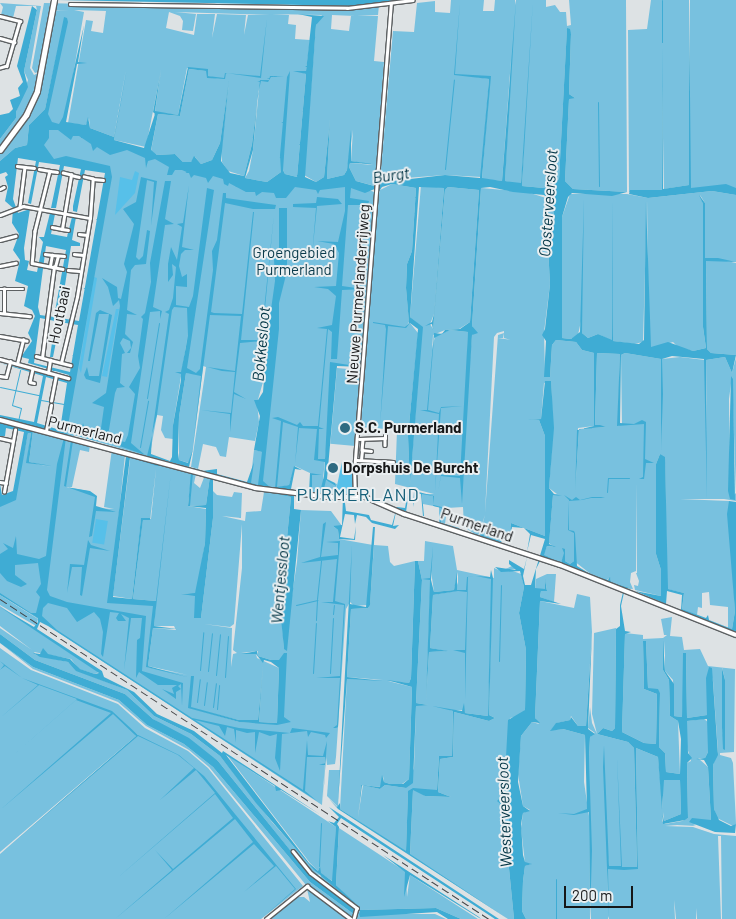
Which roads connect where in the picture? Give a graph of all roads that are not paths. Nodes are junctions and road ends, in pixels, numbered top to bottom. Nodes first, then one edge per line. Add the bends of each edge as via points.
1 (54, 0) edge
2 (413, 0) edge
3 (392, 3) junction
4 (70, 4) dead end
5 (0, 16) edge
6 (0, 38) edge
7 (14, 42) junction
8 (0, 68) edge
9 (0, 150) edge
10 (17, 166) dead end
11 (25, 167) junction
12 (34, 168) dead end
13 (39, 169) dead end
14 (50, 171) junction
15 (57, 172) dead end
16 (63, 173) dead end
17 (72, 175) junction
18 (79, 176) dead end
19 (84, 177) dead end
20 (93, 179) junction
21 (103, 180) dead end
22 (4, 187) dead end
23 (0, 189) edge
24 (16, 209) junction
25 (40, 209) junction
26 (64, 213) junction
27 (0, 215) edge
28 (90, 218) junction
29 (52, 227) dead end
30 (62, 229) junction
31 (68, 230) dead end
32 (79, 234) dead end
33 (15, 236) dead end
34 (87, 236) junction
35 (0, 240) edge
36 (45, 254) dead end
37 (74, 254) dead end
38 (52, 255) junction
39 (58, 256) junction
40 (64, 256) dead end
41 (83, 256) junction
42 (16, 263) dead end
43 (0, 266) edge
44 (50, 266) junction
45 (55, 267) junction
46 (62, 268) dead end
47 (68, 270) dead end
48 (79, 272) junction
49 (0, 289) edge
50 (4, 289) junction
51 (23, 289) dead end
52 (2, 313) edge
53 (30, 316) dead end
54 (0, 336) edge
55 (22, 340) junction
56 (27, 341) dead end
57 (36, 356) dead end
58 (42, 358) junction
59 (0, 359) edge
60 (50, 360) junction
61 (61, 363) junction
62 (17, 364) junction
63 (9, 365) junction
64 (70, 365) dead end
65 (48, 370) junction
66 (33, 371) junction
67 (0, 376) edge
68 (56, 377) junction
69 (68, 378) dead end
70 (26, 381) dead end
71 (30, 382) junction
72 (34, 383) dead end
73 (0, 420) edge
74 (47, 429) junction
75 (386, 429) dead end
76 (15, 430) dead end
77 (0, 438) edge
78 (385, 438) junction
79 (359, 439) junction
80 (363, 439) junction
81 (13, 440) junction
82 (385, 445) dead end
83 (362, 450) junction
84 (371, 451) dead end
85 (356, 460) junction
86 (362, 460) junction
87 (393, 462) dead end
88 (0, 482) edge
89 (6, 483) junction
90 (4, 492) dead end
91 (355, 496) junction
92 (736, 634) edge
93 (293, 851) dead end
94 (266, 919) edge
95 (353, 919) edge

1 - 9 main road via 34,98 13,135
2 - 3 street
3 - 4 street via 347,8
3 - 79 street, Nieuwe Purmerlanderrijweg
5 - 7 street via 20,21
6 - 7 street
7 - 8 street via 7,66
10 - 11 street
11 - 12 street
11 - 24 street
13 - 14 street
14 - 15 street
14 - 25 street
16 - 17 street
17 - 18 street
17 - 26 street
19 - 20 street
20 - 21 street
20 - 28 street, Houtbaai
22 - 23 street
24 - 25 street
24 - 27 street
25 - 26 street
25 - 44 street via 32,263
26 - 28 street
26 - 30 street
28 - 34 street, Houtbaai
29 - 30 street
30 - 31 street
32 - 34 street
33 - 35 street
34 - 41 street, Houtbaai
36 - 38 street
37 - 41 street
38 - 39 street
38 - 44 street
39 - 40 street
39 - 45 street
41 - 48 street, Houtbaai
42 - 43 street
44 - 45 street
45 - 46 street
45 - 58 street
47 - 48 street, Houtbaai
48 - 61 street, Houtbaai
49 - 50 street
50 - 51 street
50 - 52 street
52 - 53 street
54 - 55 street
55 - 56 street
55 - 62 street
57 - 58 street
58 - 60 street
59 - 63 street
60 - 61 street, Houtbaai
60 - 65 street, Houtbaai
61 - 64 street, Houtbaai
62 - 63 street
62 - 66 street
63 - 67 street via 8,377
65 - 66 street
65 - 68 street
66 - 71 street
68 - 69 street
68 - 74 street
70 - 71 street
71 - 72 street
73 - 74 street, Purmerland
74 - 91 street, Purmerland via 266,490
75 - 78 street
76 - 81 street
77 - 81 street
78 - 80 street
78 - 82 street
79 - 80 street
79 - 85 street, Nieuwe Purmerlanderrijweg
80 - 83 street
81 - 89 street
83 - 84 street
83 - 86 street
85 - 86 street
85 - 91 street, Nieuwe Purmerlanderrijweg
86 - 87 street
88 - 89 street
89 - 90 street
91 - 92 street, Purmerland via 540,558
93 - 95 street via 311,872 357,910
94 - 95 street via 305,886

